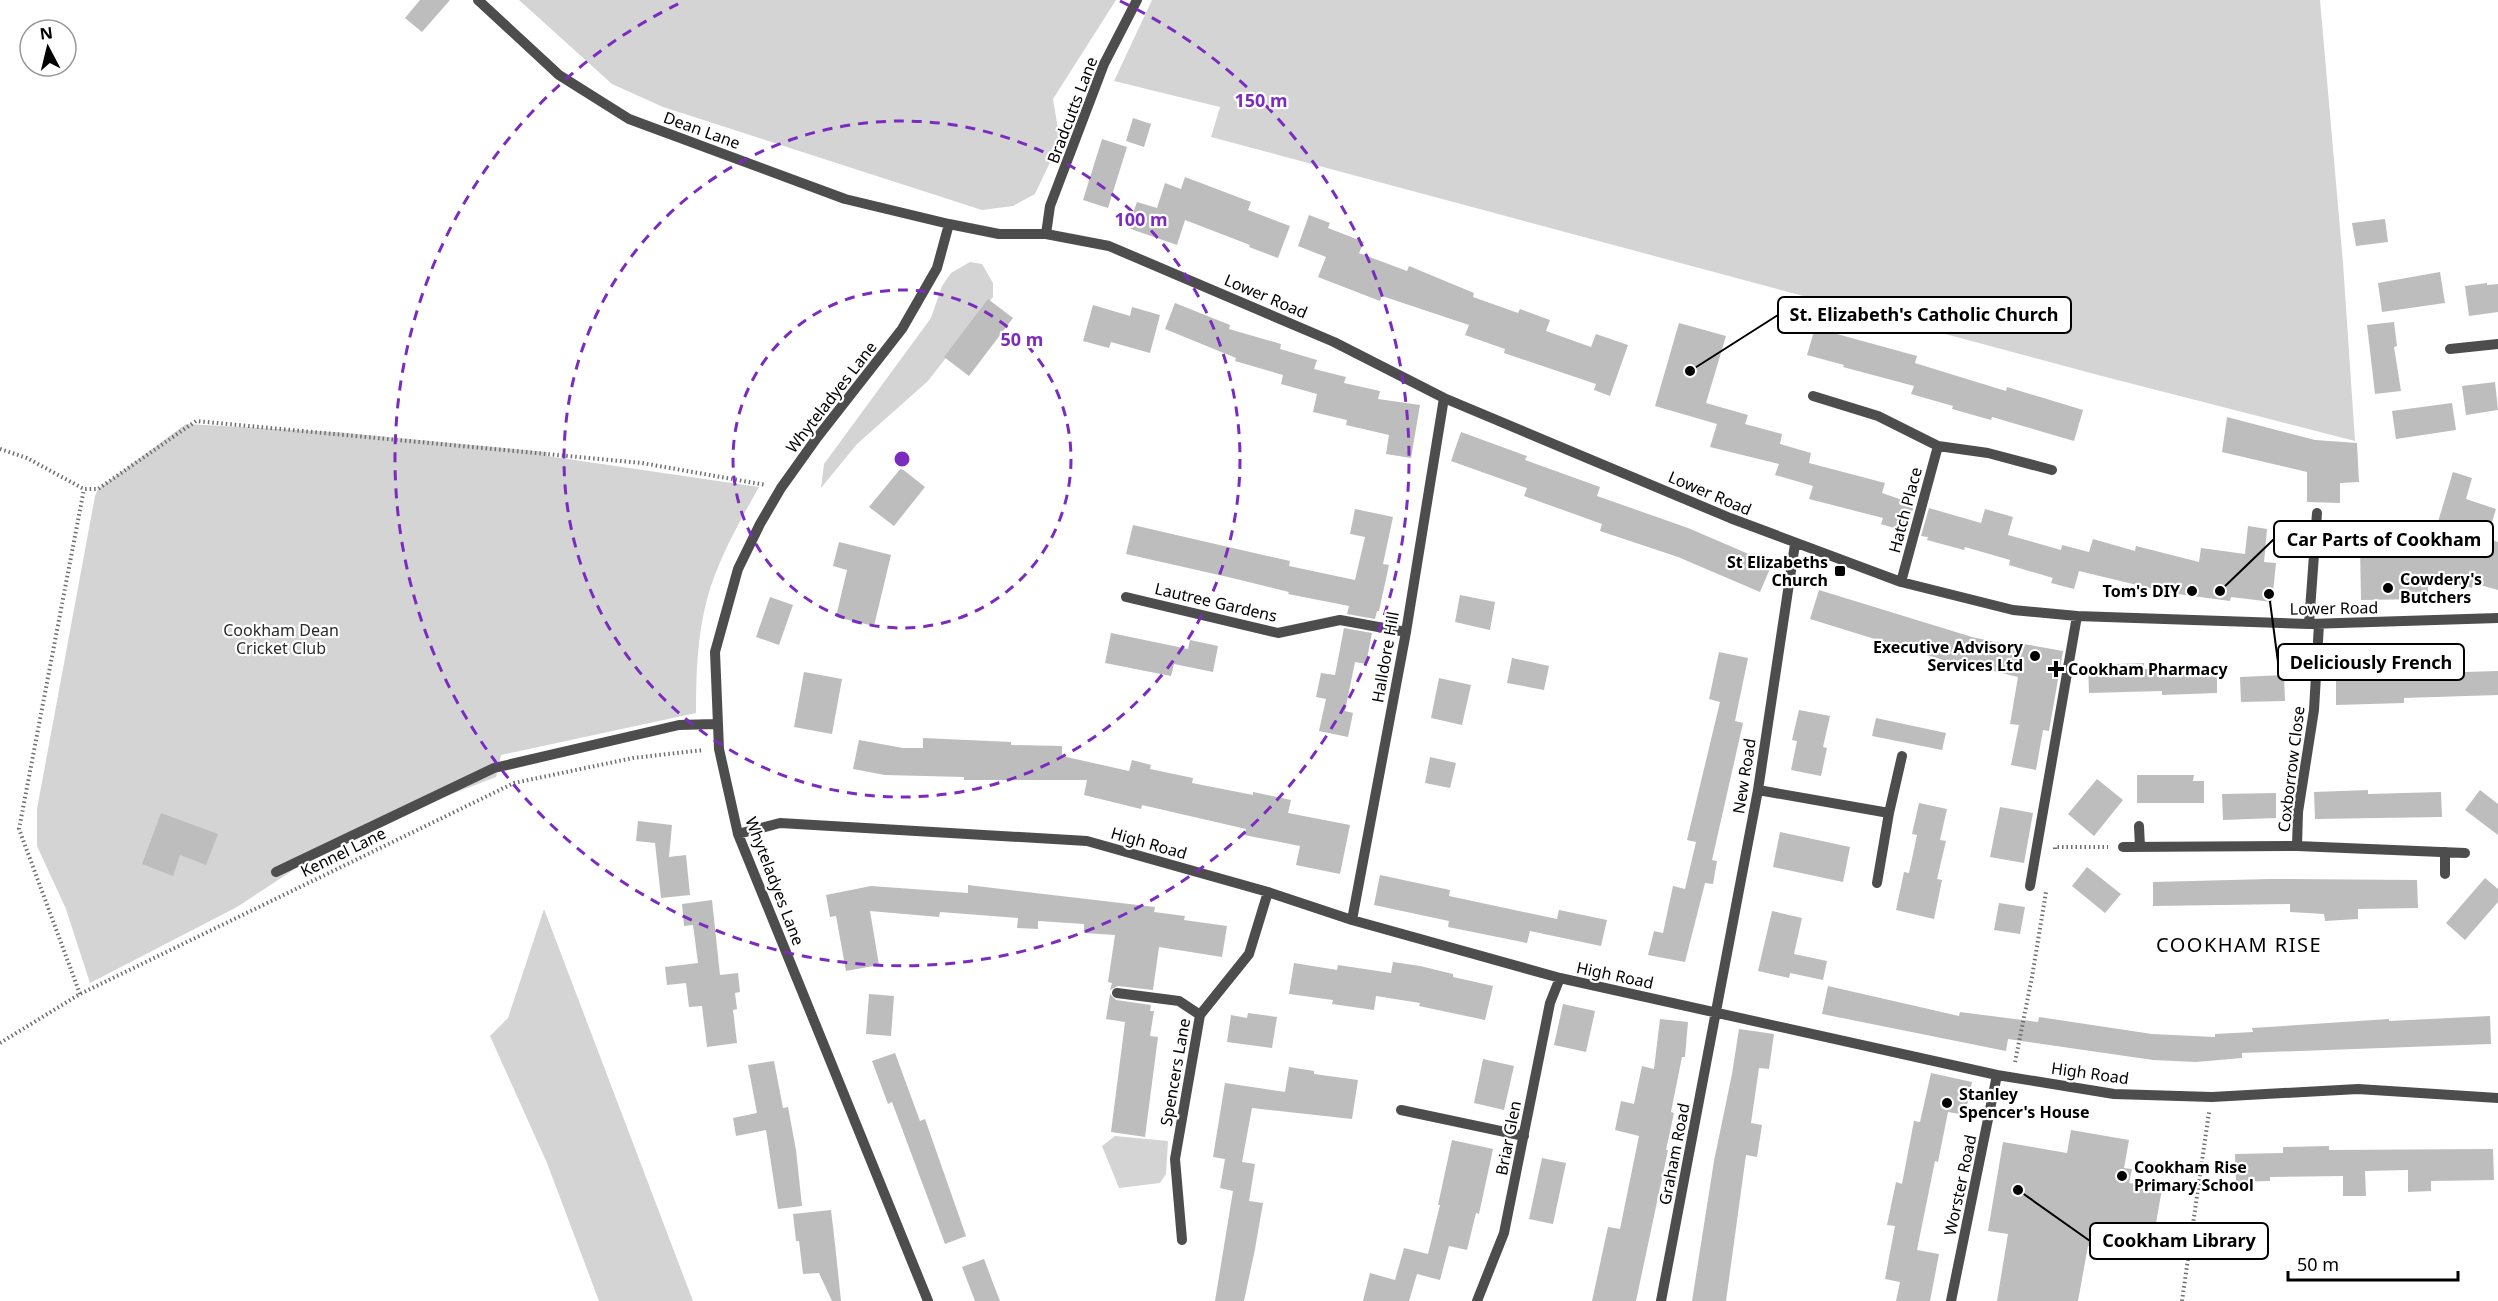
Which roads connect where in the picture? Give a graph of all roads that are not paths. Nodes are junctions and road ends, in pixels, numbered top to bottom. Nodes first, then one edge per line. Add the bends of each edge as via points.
1 (478, 0) edge
2 (1137, 0) edge
3 (949, 224) junction
4 (1046, 234) junction
5 (2498, 344) edge
6 (2450, 349) dead end
7 (1813, 396) dead end
8 (1444, 399) junction
9 (1938, 446) junction
10 (2052, 470) dead end
11 (2317, 513) dead end
12 (1795, 544) junction
13 (1901, 582) junction
14 (1126, 597) dead end
15 (2077, 616) junction
16 (2498, 618) edge
17 (2314, 624) junction
18 (1406, 632) junction
19 (716, 724) junction
20 (1902, 756) dead end
21 (1758, 790) junction
22 (1889, 813) junction
23 (2139, 826) dead end
24 (738, 834) junction
25 (2297, 846) junction
26 (2123, 847) road end
27 (2140, 847) junction
28 (2445, 852) junction
29 (2465, 853) dead end
30 (276, 872) dead end
31 (2445, 874) dead end
32 (1877, 883) dead end
33 (2030, 886) dead end
34 (1268, 892) junction
35 (1352, 920) junction
36 (1560, 978) junction
37 (1117, 993) dead end
38 (1717, 1013) junction
39 (1200, 1015) junction
40 (1997, 1075) junction
41 (2498, 1098) edge
42 (1401, 1110) dead end
43 (1524, 1136) junction
44 (1182, 1240) dead end
45 (928, 1301) edge
46 (1477, 1301) edge
47 (1661, 1301) edge
48 (1951, 1301) edge

1 - 3 street, Dean Lane via 559,75 629,119 845,199
2 - 4 street, Bradcutts Lane via 1104,64 1050,206
3 - 4 street, Lower Road via 999,234
3 - 19 street, Whyteladyes Lane via 937,268 902,329 781,488 738,569 716,652
4 - 8 street, Lower Road via 1109,246 1334,342
5 - 6 street
7 - 9 street via 1878,416
8 - 12 street, Lower Road
8 - 18 street, Halldore Hill
9 - 10 street via 1988,453
9 - 13 street, Hatch Place
11 - 17 street, Coxborrow Close
12 - 13 street, Lower Road
12 - 21 street, New Road
13 - 15 street, Lower Road via 2013,610
14 - 18 street, Lautree Gardens via 1278,633 1340,620
15 - 17 street, Lower Road
15 - 33 street
16 - 17 street, Lower Road
17 - 25 street, Coxborrow Close via 2314,710 2298,812
18 - 35 street, Halldore Hill
19 - 24 street, Whyteladyes Lane
19 - 30 street via 679,725 494,768
20 - 22 street
21 - 22 street
21 - 38 street, New Road
22 - 32 street
23 - 27 street
24 - 34 street, High Road via 780,823 1087,841
24 - 45 street, Whyteladyes Lane
25 - 27 street, Coxborrow Close
25 - 28 street, Coxborrow Close
26 - 27 street, Coxborrow Close
28 - 29 street, Coxborrow Close
28 - 31 street
34 - 35 street, High Road
34 - 39 street, Spencers Lane via 1249,954
35 - 36 street, High Road
36 - 38 street, High Road
36 - 43 street, Briar Glen via 1550,1003
37 - 39 street via 1179,1001
38 - 40 street, High Road
38 - 47 street, Graham Road
39 - 44 street, Spencers Lane via 1175,1160
40 - 41 street, High Road via 2114,1094 2212,1097 2358,1089
40 - 48 street, Worster Road
42 - 43 street
43 - 46 street, Briar Glen via 1504,1233

